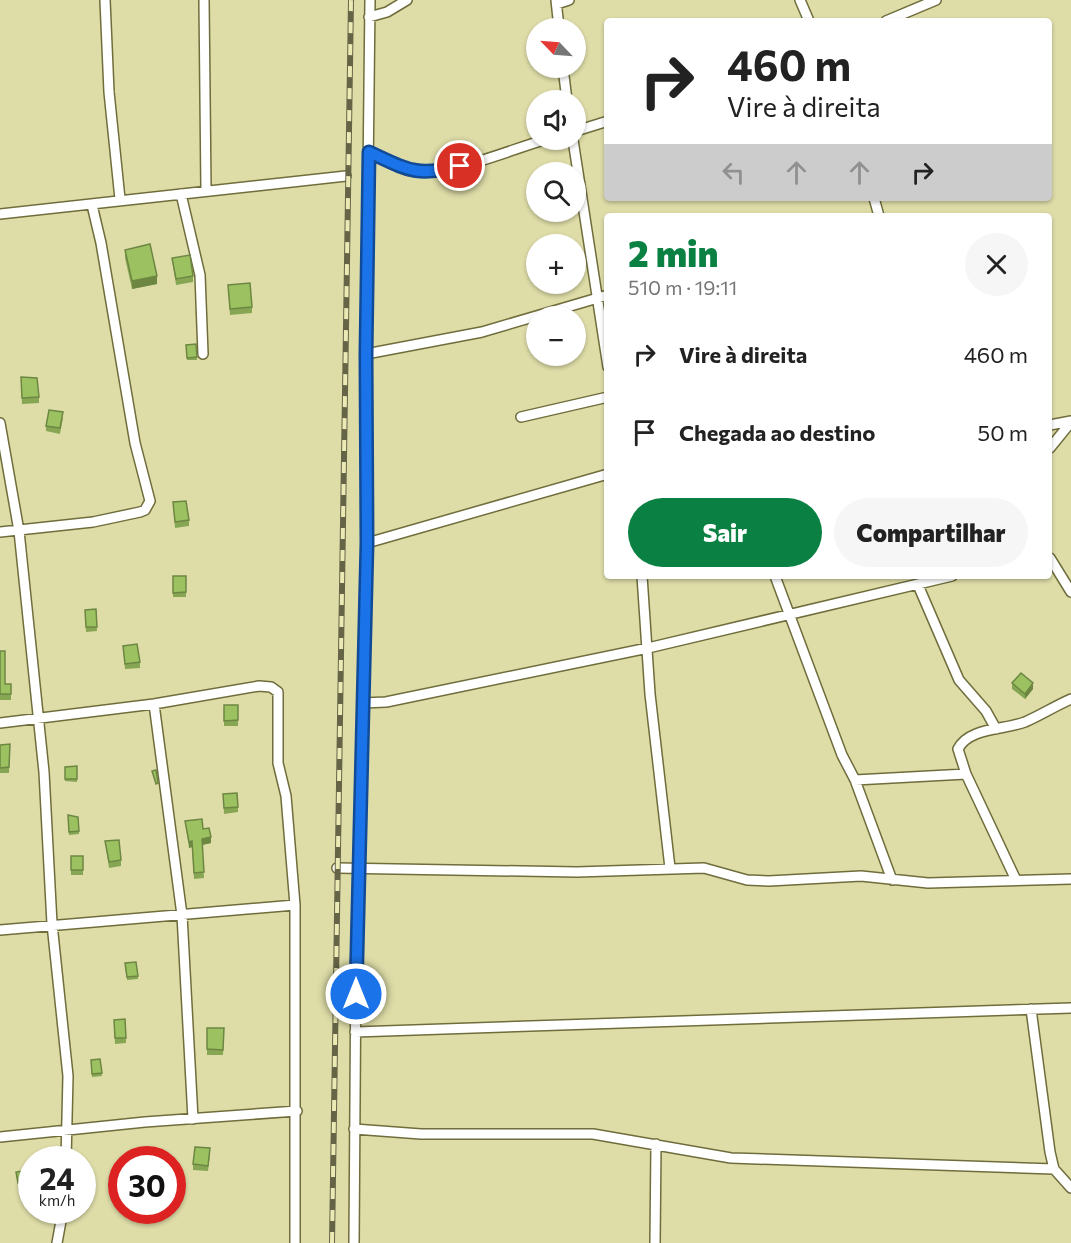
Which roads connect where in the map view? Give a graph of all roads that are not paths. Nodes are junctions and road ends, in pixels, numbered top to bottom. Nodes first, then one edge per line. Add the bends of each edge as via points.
1 (105, 0) edge
2 (204, 0) edge
3 (370, 0) edge
4 (407, 0) edge
5 (569, 0) edge
6 (801, 0) edge
7 (936, 0) edge
8 (557, 2) edge
9 (369, 17) junction
10 (558, 18) edge
11 (808, 18) edge
12 (893, 18) edge
13 (604, 122) edge
14 (586, 128) edge
15 (526, 146) edge
16 (575, 150) edge
17 (369, 152) junction
18 (346, 176) dead end
19 (206, 190) junction
20 (181, 194) junction
21 (120, 200) junction
22 (92, 205) junction
23 (0, 214) edge
24 (604, 296) edge
25 (597, 298) junction
26 (604, 342) edge
27 (203, 354) dead end
28 (366, 354) junction
29 (604, 398) edge
30 (522, 417) dead end
31 (1071, 422) edge
32 (0, 423) edge
33 (1052, 425) edge
34 (1052, 446) edge
35 (604, 475) edge
36 (19, 531) junction
37 (0, 532) edge
38 (367, 543) junction
39 (1052, 561) edge
40 (642, 579) edge
41 (776, 579) edge
42 (941, 579) edge
43 (918, 585) junction
44 (1071, 592) edge
45 (791, 615) junction
46 (648, 648) junction
47 (1071, 699) edge
48 (363, 703) junction
49 (154, 704) junction
50 (39, 718) junction
51 (0, 723) edge
52 (996, 729) junction
53 (966, 774) junction
54 (855, 780) junction
55 (337, 868) dead end
56 (358, 868) junction
57 (670, 868) junction
58 (1071, 879) edge
59 (892, 880) junction
60 (1016, 880) junction
61 (296, 904) junction
62 (182, 915) junction
63 (52, 924) junction
64 (0, 930) edge
65 (1071, 1008) edge
66 (1031, 1009) junction
67 (355, 1032) junction
68 (297, 1111) junction
69 (193, 1119) junction
70 (354, 1129) junction
71 (68, 1131) junction
72 (0, 1137) edge
73 (656, 1144) junction
74 (67, 1146) edge
75 (1054, 1169) junction
76 (1071, 1188) edge
77 (60, 1224) edge
78 (57, 1243) edge
79 (295, 1243) edge
80 (354, 1243) edge
81 (655, 1243) edge

1 - 21 street via 108,82
2 - 19 street
3 - 9 street
4 - 9 street
5 - 8 street
6 - 11 street
7 - 12 street
8 - 10 street
9 - 17 street
13 - 14 street
15 - 17 street via 425,173 409,171
16 - 25 street
17 - 28 street
18 - 19 street
19 - 20 street
20 - 21 street
20 - 27 street via 200,275
21 - 22 street
22 - 23 street
22 - 36 street via 135,443 150,501 140,512
24 - 25 street
25 - 26 street
25 - 28 street via 482,332
28 - 38 street
29 - 30 street
31 - 33 street
31 - 34 street
32 - 36 street
35 - 38 street
36 - 37 street
36 - 50 street
38 - 48 street
39 - 44 street
40 - 46 street
41 - 45 street
42 - 43 street
43 - 45 street
43 - 52 street via 959,680
45 - 46 street
45 - 54 street via 799,645
46 - 48 street via 386,702
46 - 57 street
47 - 52 street via 1028,721
48 - 56 street
49 - 50 street
49 - 61 street via 259,686 278,692 278,762
49 - 62 street
50 - 51 street
50 - 63 street
52 - 53 street via 961,743 958,749
53 - 54 street
53 - 60 street
54 - 59 street
55 - 56 street
56 - 57 street via 577,872
56 - 67 street
57 - 59 street via 704,867 758,881 861,876
58 - 60 street
59 - 60 street
61 - 62 street
61 - 68 street
62 - 63 street
62 - 69 street
63 - 64 street
63 - 71 street via 68,1076
65 - 66 street
66 - 67 street
66 - 75 street
67 - 70 street
68 - 69 street
68 - 79 street
69 - 71 street
70 - 73 street via 421,1134 593,1134
70 - 80 street
71 - 72 street
71 - 74 street
73 - 75 street via 731,1158
73 - 81 street
75 - 76 street
77 - 78 street

